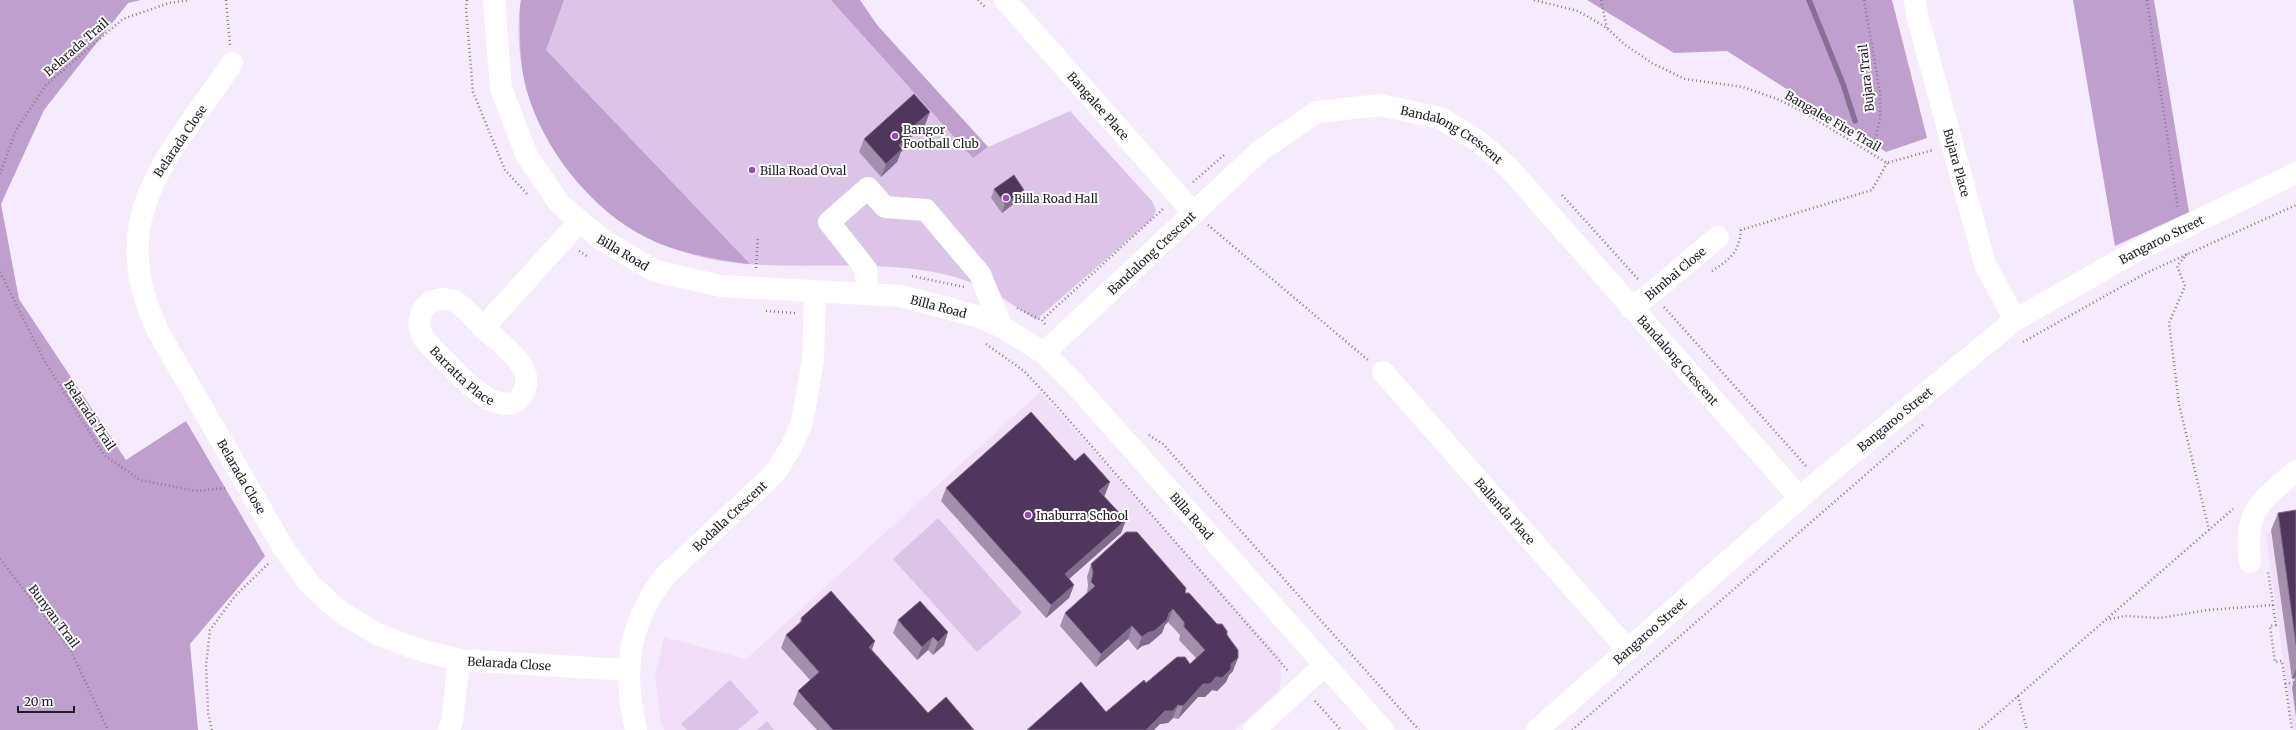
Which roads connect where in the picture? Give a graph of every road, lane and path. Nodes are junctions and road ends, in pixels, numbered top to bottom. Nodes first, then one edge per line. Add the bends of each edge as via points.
1 (190, 0) edge
2 (226, 0) edge
3 (467, 0) edge
4 (494, 0) edge
5 (1005, 0) edge
6 (1534, 0) edge
7 (1601, 0) edge
8 (1864, 0) edge
9 (1915, 0) edge
10 (2147, 0) edge
11 (1607, 28) junction
12 (232, 63) joint
13 (1951, 145) junction
14 (1230, 149) dead end
15 (1872, 154) junction
16 (1887, 163) junction
17 (2296, 172) edge
18 (0, 174) edge
19 (1560, 192) dead end
20 (1178, 196) junction
21 (530, 198) dead end
22 (2296, 206) edge
23 (1192, 212) junction
24 (580, 222) junction
25 (2181, 228) junction
26 (1741, 230) dead end
27 (1718, 237) dead end
28 (565, 238) junction
29 (2188, 253) junction
30 (592, 259) dead end
31 (0, 272) edge
32 (815, 292) junction
33 (867, 293) junction
34 (1651, 293) junction
35 (1632, 309) junction
36 (764, 310) dead end
37 (814, 314) junction
38 (2015, 320) junction
39 (1002, 327) junction
40 (483, 328) junction
41 (1060, 339) junction
42 (979, 340) dead end
43 (2020, 344) dead end
44 (1044, 353) junction
45 (1383, 372) joint
46 (1928, 420) dead end
47 (1145, 432) dead end
48 (2296, 471) edge
49 (242, 477) junction
50 (1819, 481) junction
51 (1800, 498) junction
52 (2236, 506) dead end
53 (2209, 530) junction
54 (284, 549) junction
55 (0, 559) edge
56 (2258, 564) joint
57 (2273, 605) junction
58 (2109, 619) junction
59 (1628, 650) junction
60 (459, 660) junction
61 (1325, 665) junction
62 (628, 670) junction
63 (2296, 682) edge
64 (2286, 684) junction
65 (1302, 686) junction
66 (2018, 696) junction
67 (108, 730) edge
68 (212, 730) edge
69 (449, 730) edge
70 (636, 730) edge
71 (1254, 730) edge
72 (1341, 730) edge
73 (1383, 730) edge
74 (1418, 730) edge
75 (1537, 730) edge
76 (1572, 730) edge
77 (1978, 730) edge
78 (2027, 730) edge
79 (2292, 730) edge

1 - 18 path, Belarada Trail via 169,3 123,19 46,84 16,130
2 - 12 path
3 - 21 path via 473,92 506,170
4 - 24 street, Billa Road via 503,95 527,156 559,203
5 - 20 street, Bangalee Place
6 - 11 path, Bangalee Fire Trail via 1578,11
7 - 11 path
8 - 15 path, Bujara Trail via 1880,92 1880,118
9 - 13 street, Bujara Place
10 - 25 path
11 - 15 path, Bangalee Fire Trail via 1624,44 1652,63 1685,79 1743,87 1777,99 1800,110
12 - 49 street, Belarada Close via 164,160 153,181 141,221 138,256 140,279 152,318
13 - 16 path, Bangalee Fire Trail
13 - 38 street, Bujara Place via 1985,264
14 - 20 path
15 - 16 path, Bangalee Fire Trail
16 - 26 path via 1872,190
17 - 25 street, Bangaroo Street
19 - 34 path
20 - 23 street, Bangalee Place
20 - 41 path via 1042,320
22 - 29 path
23 - 35 street, Bandalong Crescent via 1261,150 1317,112 1380,105 1440,118 1477,140 1508,167
23 - 41 street, Bandalong Crescent
23 - 45 path
24 - 28 street
24 - 32 street, Billa Road via 601,239 655,270 721,286
25 - 29 path
25 - 38 street, Bangaroo Street
27 - 34 street, Bimbai Close
28 - 30 path
28 - 40 street
29 - 43 path via 2146,273
29 - 53 path via 2177,266 2185,286 2169,323 2179,404
31 - 49 path, Belarada Trail via 45,362 104,456 140,480 196,491 232,487
32 - 33 street, Billa Road
32 - 37 street, Bodalla Crescent
33 - 39 street, Billa Road via 929,302 980,317
33 - 39 street via 866,269 829,222 868,188 885,206 926,210 980,274
34 - 35 street, Bimbai Close
34 - 50 path
35 - 51 street, Bandalong Crescent
36 - 37 path
37 - 62 street, Bodalla Crescent via 813,360 802,423 792,447 775,473 678,563 655,588 634,638
38 - 50 street, Bangaroo Street
39 - 44 street, Billa Road
40 - 40 street, Barratta Place via 512,354 528,380 526,391 516,401 506,404 492,401 478,392 425,340 420,333 419,320 422,310 429,302 452,300
41 - 44 street, Bandalong Crescent
42 - 65 path via 1004,354 1038,386
44 - 61 street, Billa Road via 1073,382
45 - 59 street, Ballanda Place
46 - 76 path
47 - 74 path via 1163,444
48 - 56 street via 2256,508 2249,525
49 - 54 street, Belarada Close
50 - 51 street, Bangaroo Street
51 - 59 street, Bangaroo Street
52 - 53 path
53 - 58 path
54 - 60 street, Belarada Close via 308,583 339,611 377,634 414,648
54 - 68 path via 235,596 210,630 206,665 208,713
55 - 67 path, Bunyan Trail via 70,649
56 - 57 path
57 - 58 path via 2208,610 2160,618 2125,616
57 - 64 path via 2276,625 2270,626 2275,662 2282,661
58 - 66 path
59 - 75 street, Bangaroo Street
60 - 62 street, Belarada Close
60 - 69 street
61 - 65 street
61 - 73 street, Billa Road
62 - 70 street, Bodalla Crescent via 631,710
63 - 64 path
64 - 79 path
65 - 71 street
65 - 72 path
66 - 77 path
66 - 78 path

